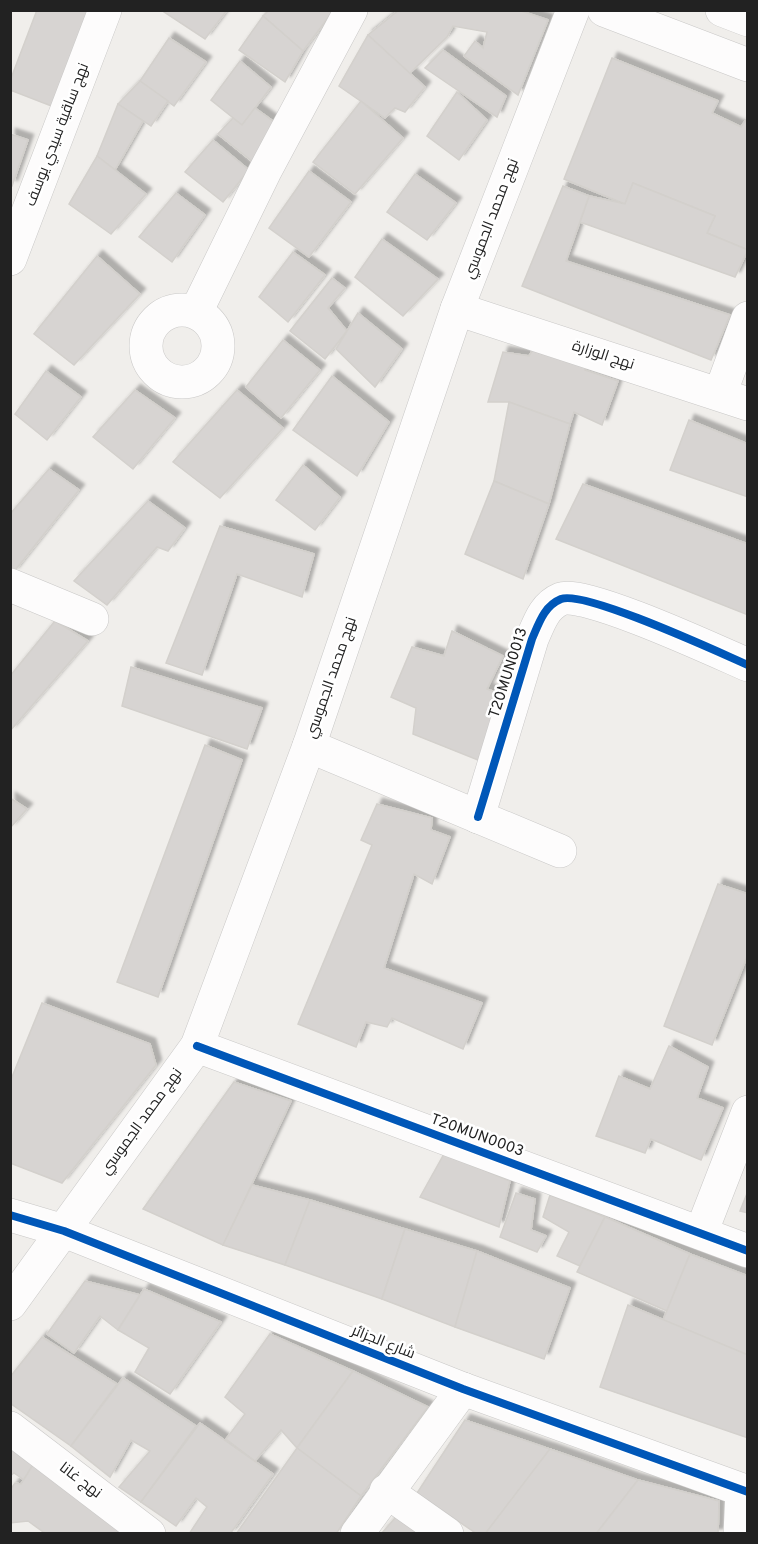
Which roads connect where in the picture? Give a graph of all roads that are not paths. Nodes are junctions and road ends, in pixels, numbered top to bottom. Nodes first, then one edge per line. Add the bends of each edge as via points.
1 (105, 10) edge
2 (351, 10) edge
3 (573, 10) edge
4 (604, 10) edge
5 (722, 10) edge
6 (747, 20) edge
7 (747, 65) edge
8 (10, 259) edge
9 (457, 309) junction
10 (196, 312) dead end
11 (747, 318) edge
12 (734, 399) edge
13 (10, 585) edge
14 (92, 619) dead end
15 (747, 665) edge
16 (309, 746) junction
17 (478, 817) junction
18 (560, 851) dead end
19 (197, 1046) junction
20 (747, 1112) edge
21 (10, 1215) edge
22 (64, 1231) junction
23 (701, 1233) junction
24 (747, 1251) edge
25 (10, 1304) edge
26 (463, 1389) junction
27 (10, 1428) edge
28 (387, 1491) junction
29 (745, 1491) edge
30 (149, 1533) edge
31 (357, 1533) edge
32 (447, 1533) edge
33 (740, 1533) edge

1 - 8 street, نهج ساقية سيدي يوسف
2 - 10 street
3 - 9 street, نهج محمد الجموسي
4 - 7 street
5 - 6 street
9 - 12 street, نهج الوزارة
9 - 16 street, نهج محمد الجموسي
11 - 12 street
13 - 14 street
15 - 17 street, T20MUN0013 via 593,602 563,598 552,604 532,639
16 - 17 street
16 - 19 street, نهج محمد الجموسي
17 - 18 street
19 - 22 street, نهج محمد الجموسي
19 - 23 street, T20MUN0003
20 - 23 street
21 - 22 street, شارع الجزائر
22 - 25 street, نهج محمد الجموسي
22 - 26 street, شارع الجزائر
23 - 24 street, T20MUN0003
26 - 28 street
26 - 29 street, شارع الجزائر
27 - 30 street, نهج غانا
28 - 31 street
28 - 32 street
29 - 33 street

